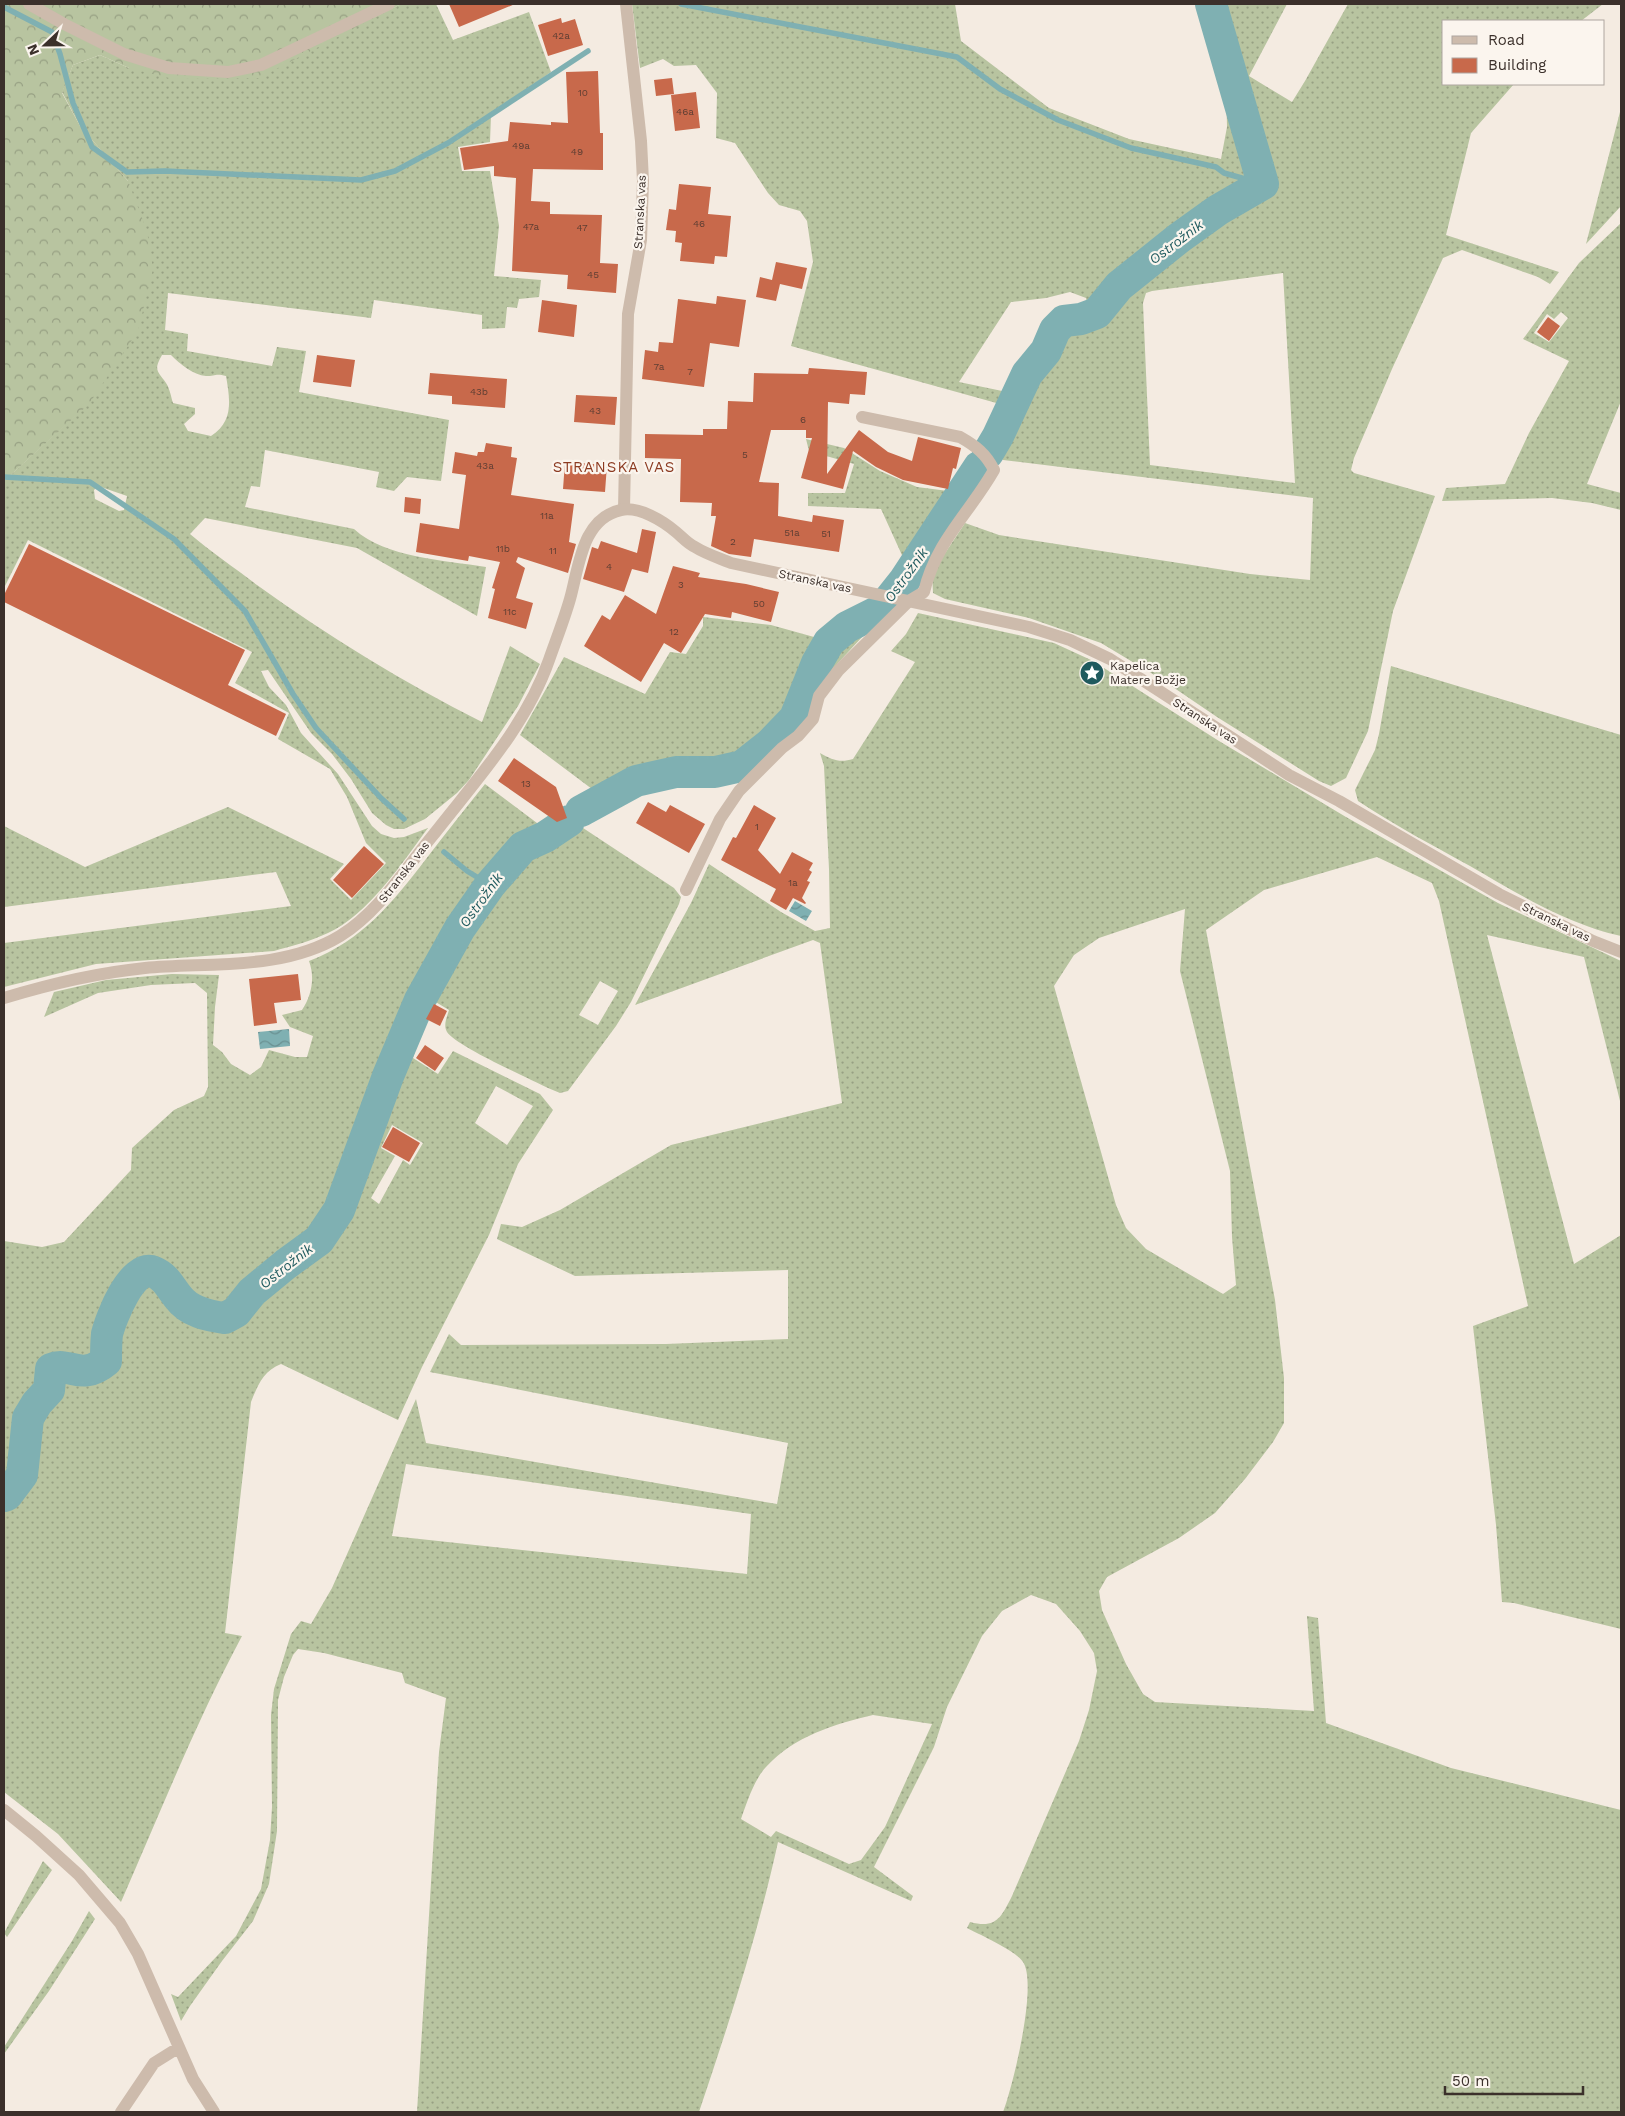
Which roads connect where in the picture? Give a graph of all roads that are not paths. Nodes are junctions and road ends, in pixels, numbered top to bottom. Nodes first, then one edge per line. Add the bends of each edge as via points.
1 (29, 4) edge
2 (389, 4) edge
3 (626, 4) edge
4 (862, 417) dead end
5 (624, 509) junction
6 (905, 600) junction
7 (686, 890) dead end
8 (1621, 952) edge
9 (4, 998) edge
10 (4, 1810) edge
11 (178, 2048) junction
12 (121, 2112) edge
13 (214, 2112) edge

1 - 2 street via 124,54 169,68 228,72 262,65
3 - 5 street, Stranska vas via 643,181 641,240 628,314
4 - 6 street via 960,437 975,445 994,470 947,536 929,570 924,592
5 - 6 street, Stranska vas via 645,513 693,547 731,564
5 - 9 street, Stranska vas via 605,515 592,530 583,548 542,679 494,758 377,906 341,936 306,952 253,961 99,974
6 - 7 street via 838,671 819,696 814,719 738,791 720,819
6 - 8 street, Stranska vas via 1029,627 1070,640 1110,659 1289,775 1499,894
10 - 11 street via 79,1876 120,1923 138,1954
11 - 12 street via 154,2063
11 - 13 street

